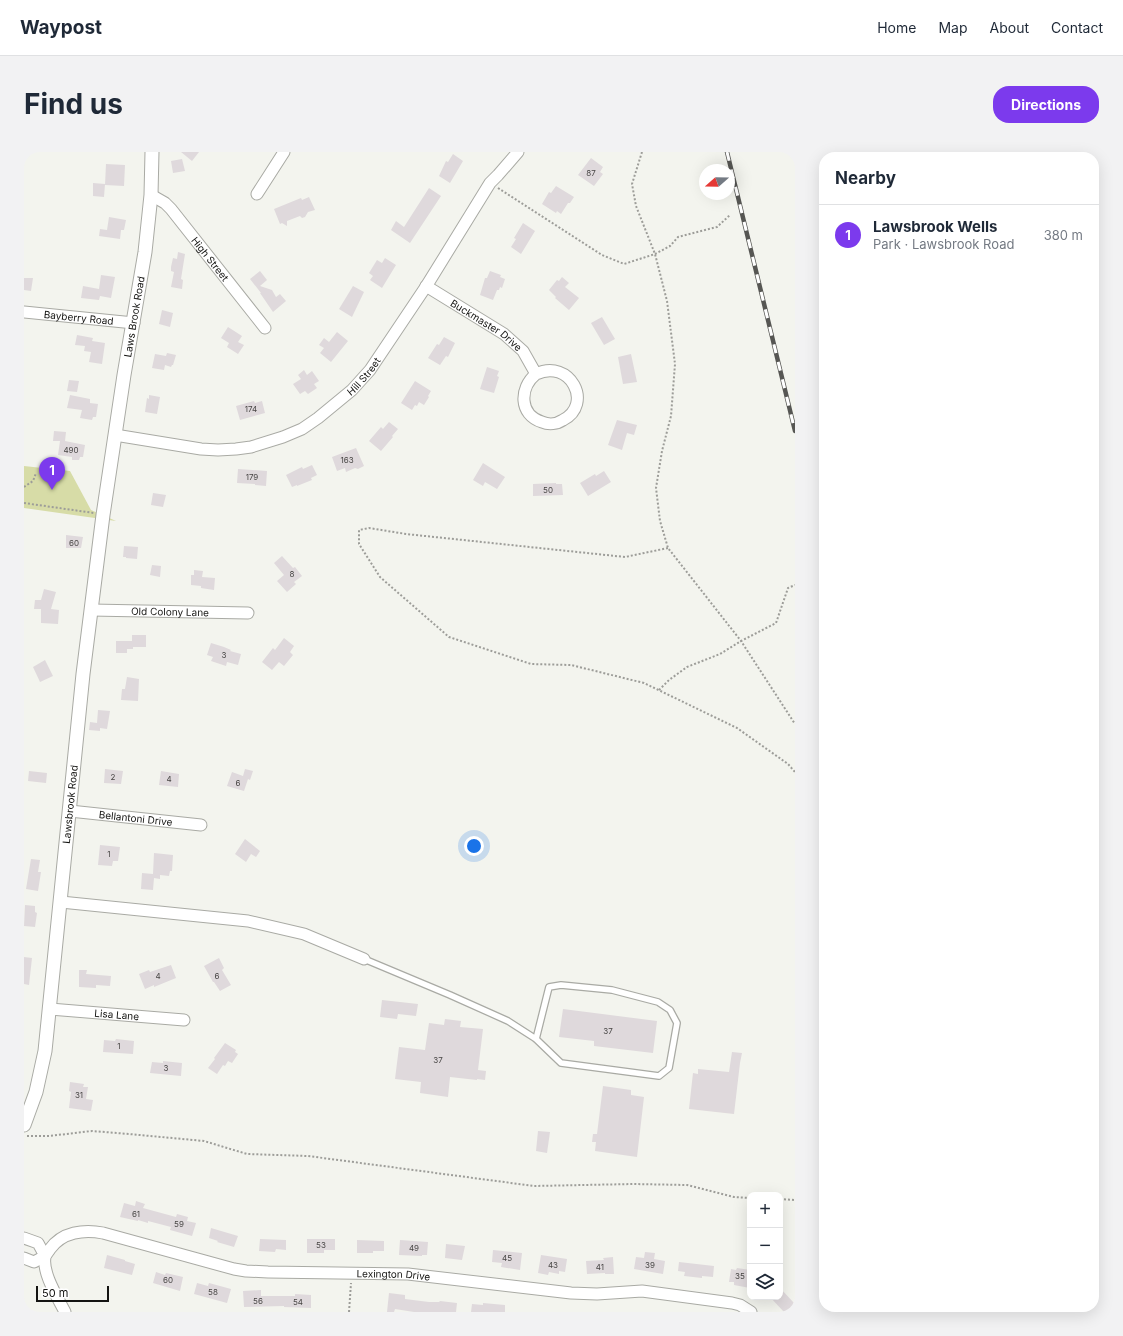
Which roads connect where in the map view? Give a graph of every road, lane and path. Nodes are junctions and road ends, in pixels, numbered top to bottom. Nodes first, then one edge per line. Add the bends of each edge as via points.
1 (152, 152) edge
2 (284, 152) edge
3 (518, 152) edge
4 (642, 152) edge
5 (490, 183) junction
6 (257, 194) dead end
7 (151, 195) junction
8 (730, 215) dead end
9 (655, 254) junction
10 (426, 286) junction
11 (24, 312) edge
12 (134, 323) junction
13 (265, 328) dead end
14 (536, 374) junction
15 (115, 435) junction
16 (36, 474) dead end
17 (108, 481) joint
18 (24, 487) edge
19 (24, 503) edge
20 (103, 515) junction
21 (668, 548) junction
22 (795, 585) edge
23 (91, 610) junction
24 (248, 613) dead end
25 (741, 641) junction
26 (659, 690) junction
27 (795, 724) edge
28 (795, 772) edge
29 (70, 811) junction
30 (202, 825) dead end
31 (61, 902) junction
32 (364, 959) joint
33 (50, 1009) junction
34 (184, 1020) dead end
35 (536, 1039) junction
36 (24, 1125) edge
37 (24, 1136) edge
38 (747, 1198) edge
39 (783, 1200) edge
40 (795, 1200) edge
41 (24, 1238) edge
42 (45, 1256) junction
43 (24, 1258) edge
44 (352, 1273) junction
45 (64, 1312) edge
46 (349, 1312) edge
47 (752, 1312) edge

1 - 7 street, Laws Brook Road
2 - 6 street
3 - 5 street, Hill Street
4 - 9 path via 632,184 636,206
5 - 9 path via 602,255 624,264
5 - 10 street, Hill Street
7 - 12 street, Laws Brook Road
7 - 13 street, High Street via 171,209
8 - 9 path via 717,227 678,237 670,246
9 - 21 path via 667,301 675,364 670,416 656,488 660,521
10 - 14 street, Buckmaster Drive via 504,334 523,351
10 - 15 street, Hill Street via 362,380 330,409 302,429 251,447 218,450
11 - 12 street, Bayberry Road
12 - 15 street, Laws Brook Road
14 - 14 street via 525,388 524,400 528,412 537,420 548,424 566,419 576,405 577,393 573,382 564,374 553,370
15 - 17 street, Laws Brook Road
16 - 18 path via 33,481
17 - 20 street, Lawsbrook Road
19 - 20 path
20 - 23 street, Lawsbrook Road
21 - 25 path
21 - 26 path via 625,557 369,528 359,530 358,544 380,577 449,637 531,664 571,665 644,683
22 - 25 path via 788,588 776,623
23 - 24 street, Old Colony Lane
23 - 29 street, Lawsbrook Road
25 - 26 path via 720,654 687,667
25 - 27 path
26 - 28 path via 737,728 788,764
29 - 30 street, Bellantoni Drive
29 - 31 street, Lawsbrook Road
31 - 32 street via 248,921 304,934
31 - 33 street, Lawsbrook Road
32 - 35 lane via 508,1021
33 - 34 street, Lisa Lane
33 - 36 street, Lawsbrook Road via 45,1051 36,1092
35 - 35 lane via 561,1063 659,1076 670,1068 677,1023 670,1010 658,1002 612,990 561,985 549,987
37 - 38 path via 92,1131 129,1134 204,1141 247,1154 308,1156 534,1186 687,1185
39 - 40 path
41 - 42 street via 38,1243
42 - 43 street via 34,1262
42 - 44 street, Lexington Drive via 64,1236 96,1231 246,1271
42 - 45 street via 49,1278
44 - 46 path
44 - 47 street, Lexington Drive via 408,1274 571,1293 642,1291 732,1303

